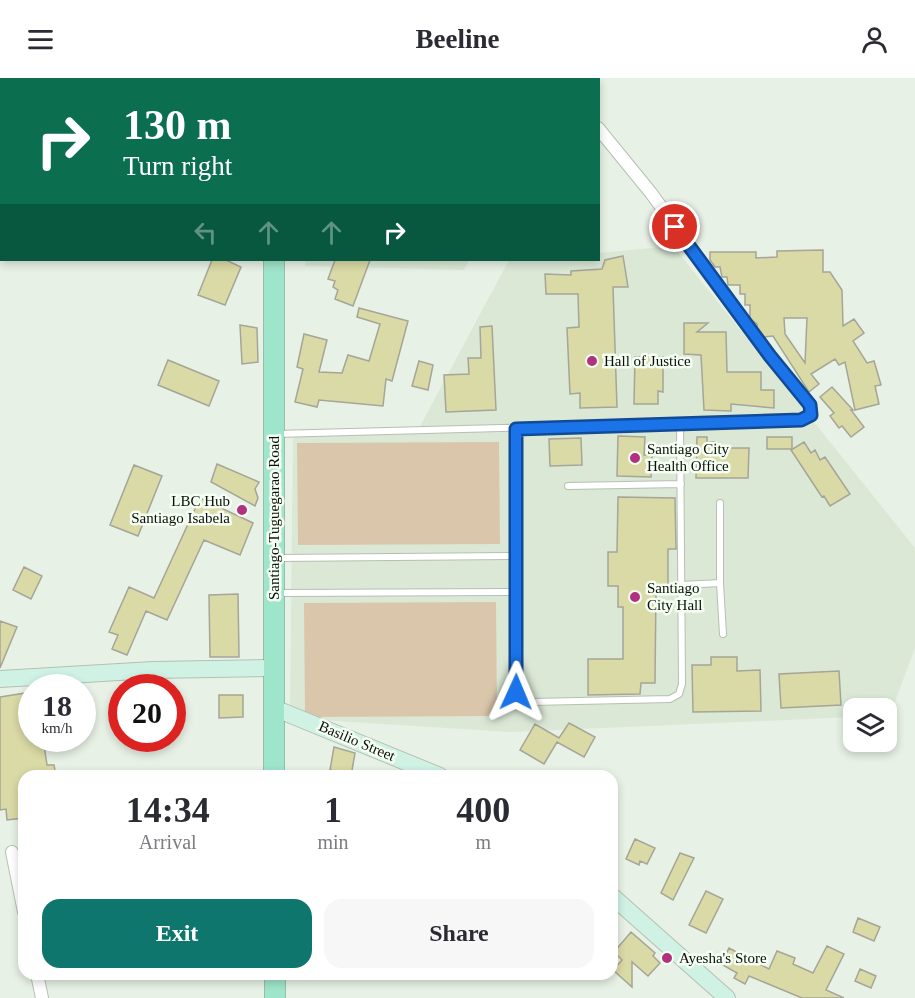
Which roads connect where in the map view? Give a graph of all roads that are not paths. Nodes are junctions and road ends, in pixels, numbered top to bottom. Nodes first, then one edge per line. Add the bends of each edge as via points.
1 (600, 130) edge
2 (274, 261) edge
3 (736, 310) joint
4 (680, 423) junction
5 (516, 429) junction
6 (275, 434) junction
7 (681, 484) junction
8 (568, 486) dead end
9 (720, 503) dead end
10 (517, 556) junction
11 (274, 558) junction
12 (720, 583) junction
13 (681, 585) junction
14 (517, 592) junction
15 (273, 593) junction
16 (723, 634) dead end
17 (274, 668) junction
18 (0, 679) edge
19 (274, 708) junction
20 (274, 770) edge
21 (425, 770) edge
22 (12, 852) dead end
23 (18, 882) edge
24 (618, 901) edge
25 (38, 980) edge
26 (275, 980) edge
27 (42, 998) edge
28 (275, 998) edge
29 (727, 998) edge

1 - 3 street
2 - 6 main road, Santiago-Tuguegarao Road
3 - 4 lane via 810,405 811,415 801,420
4 - 5 lane
4 - 7 lane
5 - 6 lane
5 - 10 lane
6 - 11 main road, Santiago-Tuguegarao Road
7 - 8 lane
7 - 13 lane
9 - 12 lane
10 - 11 lane
10 - 14 lane
11 - 15 main road, Santiago-Tuguegarao Road
12 - 13 lane
12 - 16 lane
13 - 14 lane via 682,684 680,694 670,699 532,702 519,698
14 - 15 lane
15 - 17 main road, Santiago-Tuguegarao Road
17 - 18 street
17 - 19 main road, Santiago-Tuguegarao Road
19 - 20 main road, Santiago-Tuguegarao Road
19 - 21 street, Basilio Street
22 - 23 street
24 - 29 street
25 - 27 street
26 - 28 main road

